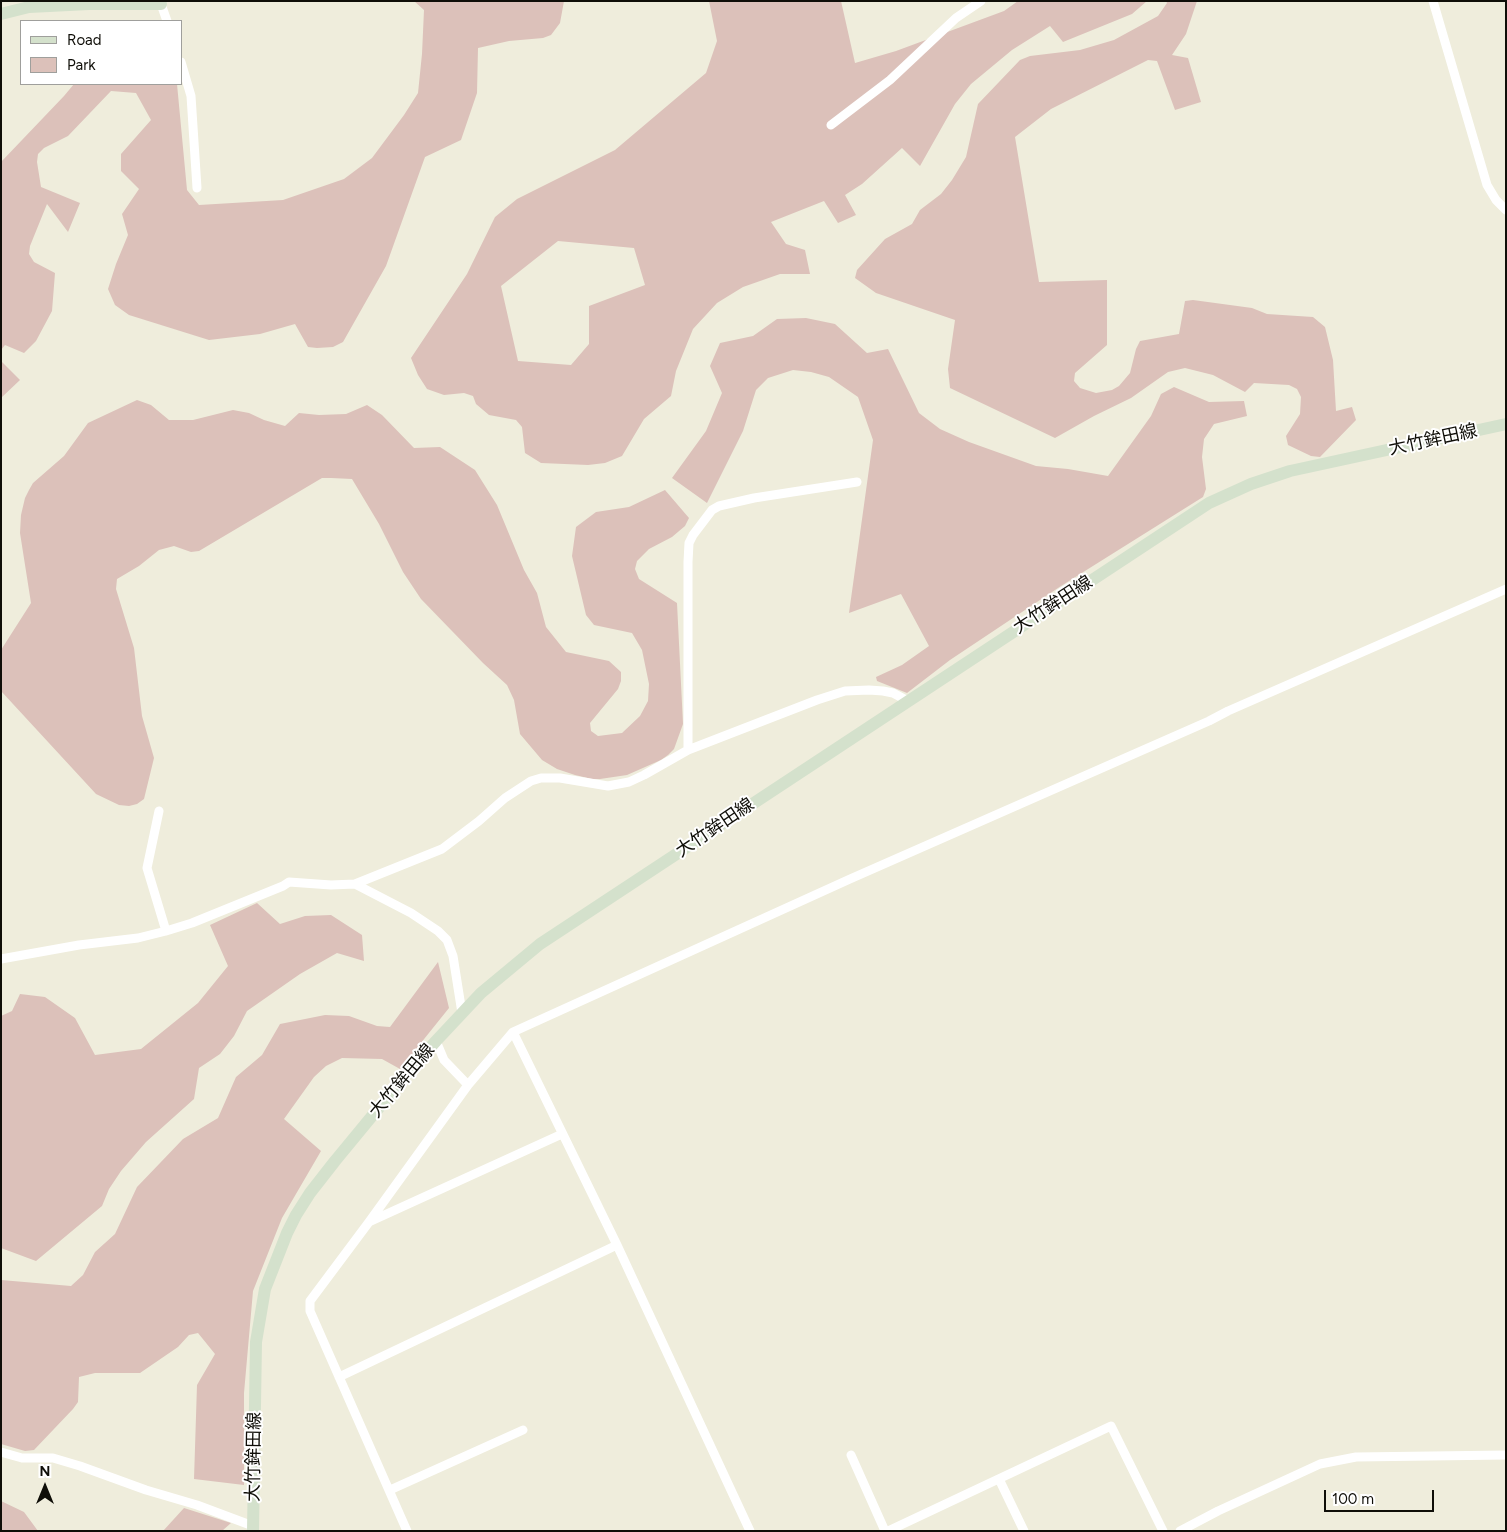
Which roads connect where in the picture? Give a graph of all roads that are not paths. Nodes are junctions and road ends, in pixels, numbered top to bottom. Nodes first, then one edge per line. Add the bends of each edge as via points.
1 (981, 1) edge
2 (1433, 1) edge
3 (162, 2) edge
4 (1, 14) edge
5 (167, 20) edge
6 (182, 65) edge
7 (831, 125) dead end
8 (198, 188) dead end
9 (1506, 210) edge
10 (1506, 424) edge
11 (857, 482) dead end
12 (1506, 589) edge
13 (908, 701) junction
14 (1196, 719) dead end
15 (1209, 721) junction
16 (688, 750) junction
17 (159, 811) dead end
18 (354, 884) junction
19 (166, 931) junction
20 (1, 959) edge
21 (462, 1013) junction
22 (512, 1032) junction
23 (436, 1040) junction
24 (468, 1085) junction
25 (562, 1134) junction
26 (369, 1222) junction
27 (617, 1245) junction
28 (339, 1377) junction
29 (523, 1430) dead end
30 (1, 1452) edge
31 (851, 1455) dead end
32 (1506, 1455) edge
33 (999, 1479) junction
34 (390, 1490) junction
35 (253, 1529) edge
36 (408, 1531) edge
37 (750, 1531) edge
38 (886, 1531) edge
39 (1024, 1531) edge
40 (1163, 1531) edge
41 (1180, 1531) edge

1 - 7 street via 956,18 890,80
2 - 9 street via 1487,185
3 - 4 main road via 29,7
3 - 5 street
6 - 8 street via 191,96
10 - 13 main road, 大竹鉾田線 via 1290,471 1209,503
11 - 16 street via 719,506 692,535 688,548
12 - 15 street
13 - 16 street via 882,691 845,691
13 - 21 main road, 大竹鉾田線 via 540,944
14 - 15 street
15 - 22 street
16 - 18 street via 644,776 622,784 608,786 550,778 531,781 442,849
17 - 19 street via 147,868
18 - 19 street via 289,882
18 - 21 street via 410,913 448,940
19 - 20 street
21 - 23 main road, 大竹鉾田線
22 - 24 street
22 - 25 street
23 - 24 street via 444,1060
23 - 35 main road, 大竹鉾田線 via 310,1194 293,1221 274,1263 265,1289 256,1342
24 - 26 street
25 - 26 street
25 - 27 street
26 - 28 street via 310,1301 310,1311
27 - 28 street
27 - 37 street
28 - 34 street
29 - 34 street
30 - 35 street via 22,1458 53,1458 80,1466 197,1505
31 - 38 street
32 - 41 street via 1356,1457 1320,1464
33 - 38 street
33 - 39 street
33 - 40 street via 1111,1426
34 - 36 street

